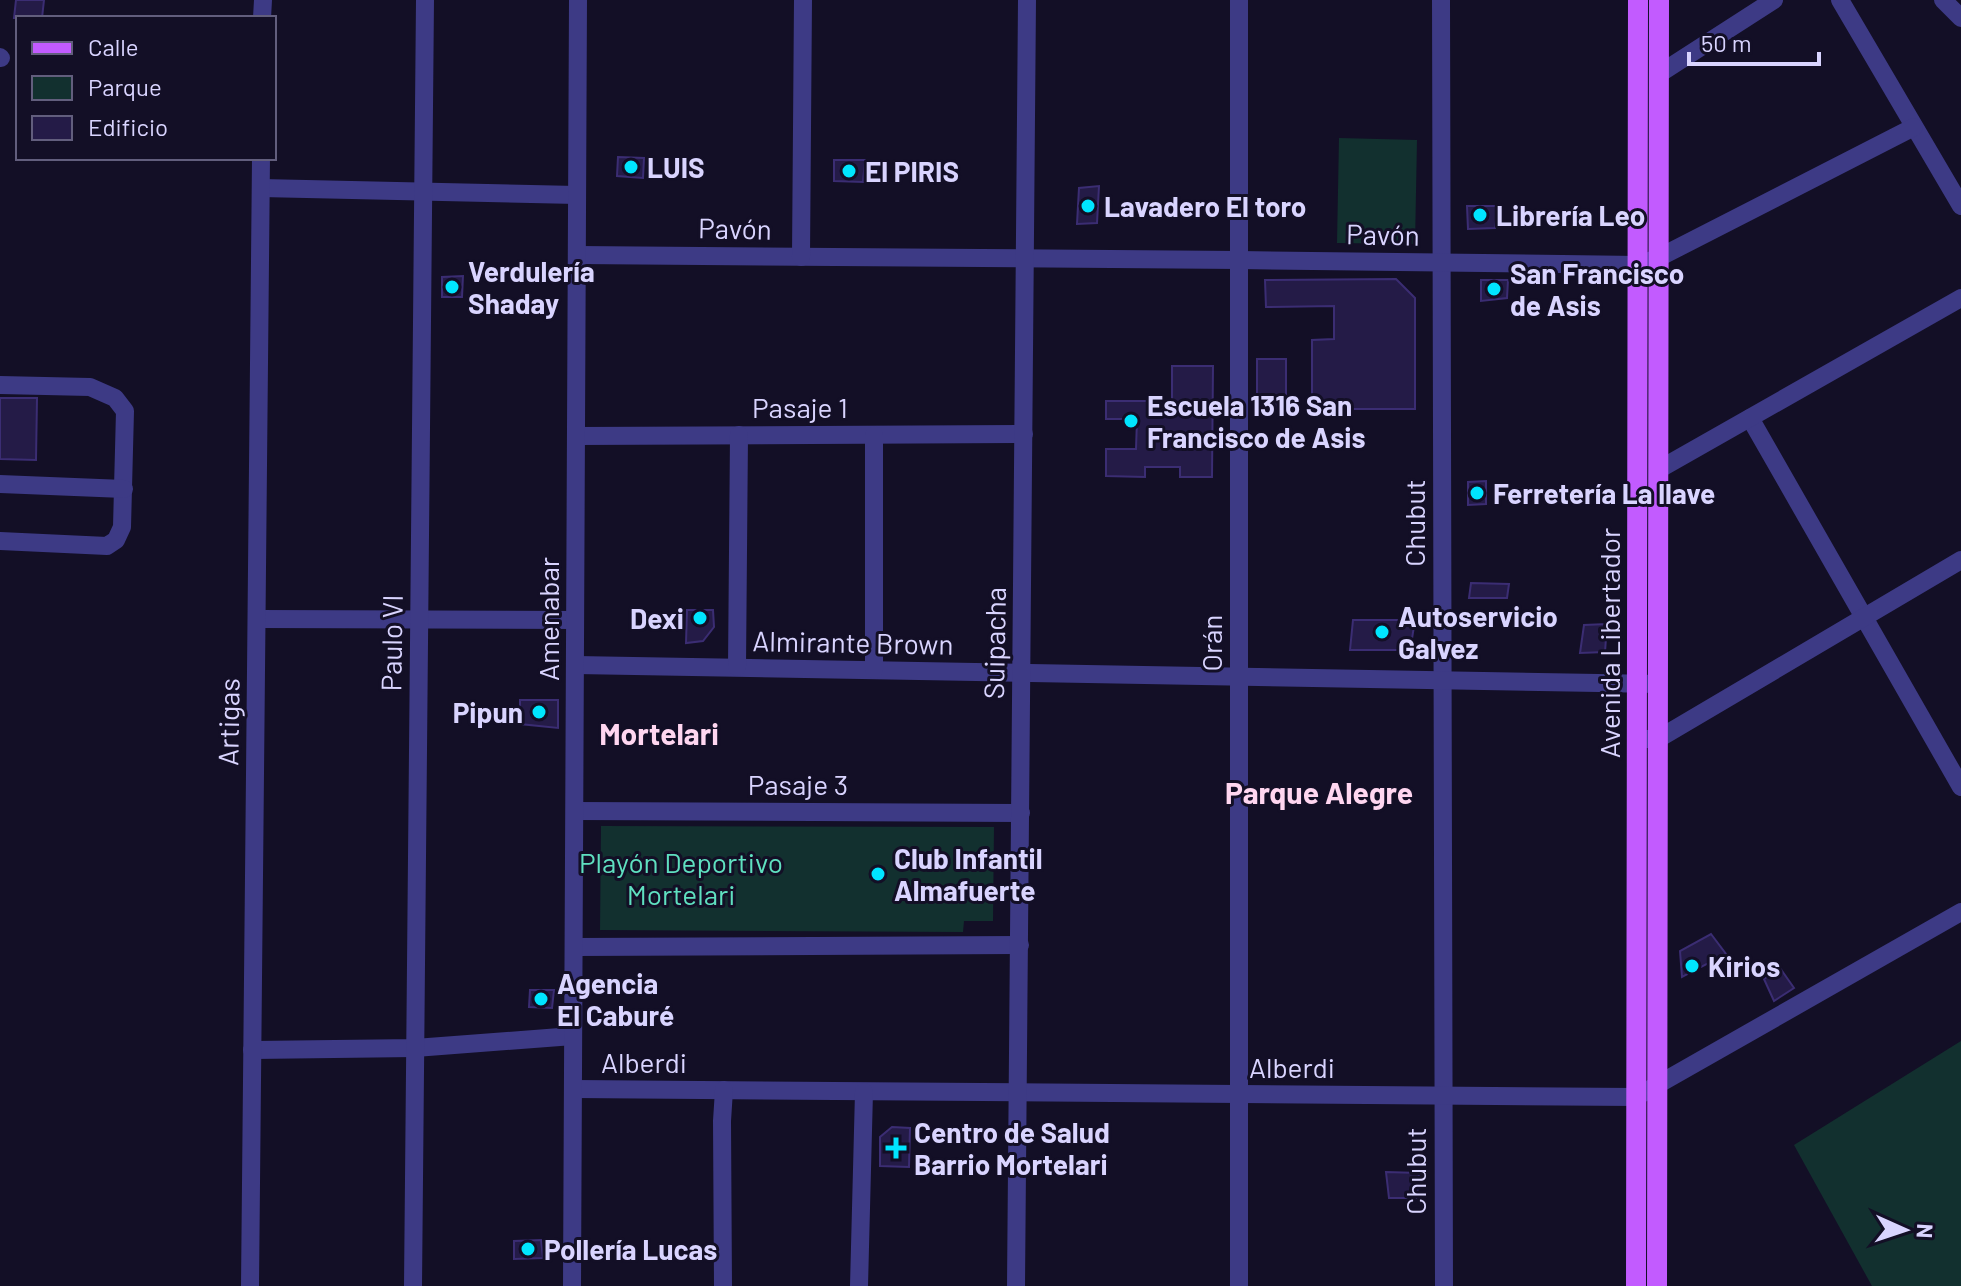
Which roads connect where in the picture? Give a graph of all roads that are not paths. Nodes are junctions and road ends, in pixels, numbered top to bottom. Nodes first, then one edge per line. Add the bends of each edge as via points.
1 (425, 0) edge
2 (578, 0) edge
3 (803, 0) edge
4 (1027, 0) edge
5 (1239, 0) edge
6 (1441, 0) edge
7 (1638, 0) edge
8 (1659, 0) edge
9 (1774, 0) edge
10 (1840, 0) edge
11 (1943, 0) edge
12 (1961, 18) edge
13 (1659, 74) junction
14 (1914, 127) junction
15 (261, 160) edge
16 (261, 188) junction
17 (423, 191) junction
18 (577, 195) junction
19 (1961, 206) edge
20 (577, 255) junction
21 (801, 257) junction
22 (1658, 258) junction
23 (1025, 259) junction
24 (1239, 260) junction
25 (1442, 264) junction
26 (1638, 265) junction
27 (1961, 298) edge
28 (0, 385) edge
29 (1750, 418) junction
30 (1024, 434) junction
31 (739, 435) junction
32 (874, 435) junction
33 (577, 436) junction
34 (1658, 470) junction
35 (0, 484) edge
36 (124, 489) junction
37 (0, 541) edge
38 (1961, 560) edge
39 (1864, 617) junction
40 (257, 619) junction
41 (419, 619) junction
42 (575, 620) junction
43 (576, 665) junction
44 (737, 667) junction
45 (874, 670) junction
46 (1021, 673) junction
47 (1239, 677) junction
48 (1443, 680) junction
49 (1647, 684) junction
50 (1636, 739) junction
51 (1658, 739) junction
52 (1961, 787) edge
53 (575, 811) junction
54 (1021, 813) junction
55 (1961, 912) edge
56 (1020, 945) junction
57 (575, 947) junction
58 (573, 1036) junction
59 (415, 1048) junction
60 (252, 1050) junction
61 (1657, 1085) junction
62 (574, 1089) junction
63 (724, 1090) junction
64 (864, 1092) junction
65 (1018, 1093) junction
66 (1239, 1094) junction
67 (1443, 1096) junction
68 (1636, 1097) junction
69 (1636, 1278) edge
70 (1658, 1284) edge
71 (250, 1286) edge
72 (413, 1286) edge
73 (572, 1286) edge
74 (723, 1286) edge
75 (859, 1286) edge
76 (1016, 1286) edge
77 (1239, 1286) edge
78 (1444, 1286) edge

1 - 17 street, Paulo VI
2 - 18 street, Amenabar
3 - 21 street
4 - 23 street, Suipacha
5 - 24 street, Orán
6 - 25 street, Chubut
7 - 26 main road, Avenida Libertador
8 - 13 main road, Avenida Libertador
9 - 13 street
10 - 14 street
11 - 12 street
13 - 22 main road, Avenida Libertador
14 - 19 street
14 - 22 street, Pavón
15 - 16 street, Artigas
16 - 17 street
16 - 40 street, Artigas
17 - 18 street
17 - 41 street, Paulo VI
18 - 20 street, Amenabar
20 - 21 street, Pavón
20 - 33 street, Amenabar
21 - 23 street, Pavón
22 - 26 street, Pavón
22 - 34 main road, Avenida Libertador
23 - 24 street, Pavón
23 - 30 street, Suipacha
24 - 25 street, Pavón
24 - 47 street, Orán
25 - 26 street, Pavón
25 - 48 street, Chubut
26 - 49 main road, Avenida Libertador
27 - 29 street
28 - 36 street via 90,387 115,398 125,411
29 - 34 street
29 - 39 street
30 - 32 street, Pasaje 1
30 - 46 street, Suipacha
31 - 32 street, Pasaje 1
31 - 33 street, Pasaje 1
31 - 44 street
32 - 45 street
33 - 42 street, Amenabar
34 - 49 main road, Avenida Libertador
35 - 36 street
36 - 37 street via 122,527 107,546
38 - 39 street
39 - 51 street
39 - 52 street
40 - 41 street
40 - 60 street, Artigas
41 - 42 street
41 - 59 street, Paulo VI
42 - 43 street, Amenabar
43 - 44 street, Almirante Brown
43 - 53 street, Amenabar
44 - 45 street, Almirante Brown
45 - 46 street, Almirante Brown
46 - 47 street, Almirante Brown
46 - 54 street, Suipacha
47 - 48 street, Almirante Brown
47 - 66 street, Orán
48 - 49 street, Almirante Brown
48 - 67 street, Chubut
49 - 50 main road, Avenida Libertador
49 - 51 main road, Avenida Libertador
50 - 51 street
50 - 68 main road, Avenida Libertador
51 - 61 main road, Avenida Libertador
53 - 54 street, Pasaje 3
53 - 57 street, Amenabar
54 - 56 street, Suipacha
55 - 61 street
56 - 57 street
56 - 65 street, Suipacha
57 - 58 street, Amenabar
58 - 59 street, Alberdi
58 - 62 street, Amenabar
59 - 60 street, Alberdi
59 - 72 street, Paulo VI
60 - 71 street, Artigas
61 - 68 street
61 - 70 main road, Avenida Libertador
62 - 63 street, Alberdi
62 - 73 street, Amenabar
63 - 64 street, Alberdi
63 - 74 street
64 - 65 street, Alberdi
64 - 75 street
65 - 66 street, Alberdi
65 - 76 street, Suipacha
66 - 67 street, Alberdi
66 - 77 street, Orán
67 - 68 street, Alberdi
67 - 78 street, Chubut
68 - 69 main road, Avenida Libertador
69 - 70 street

